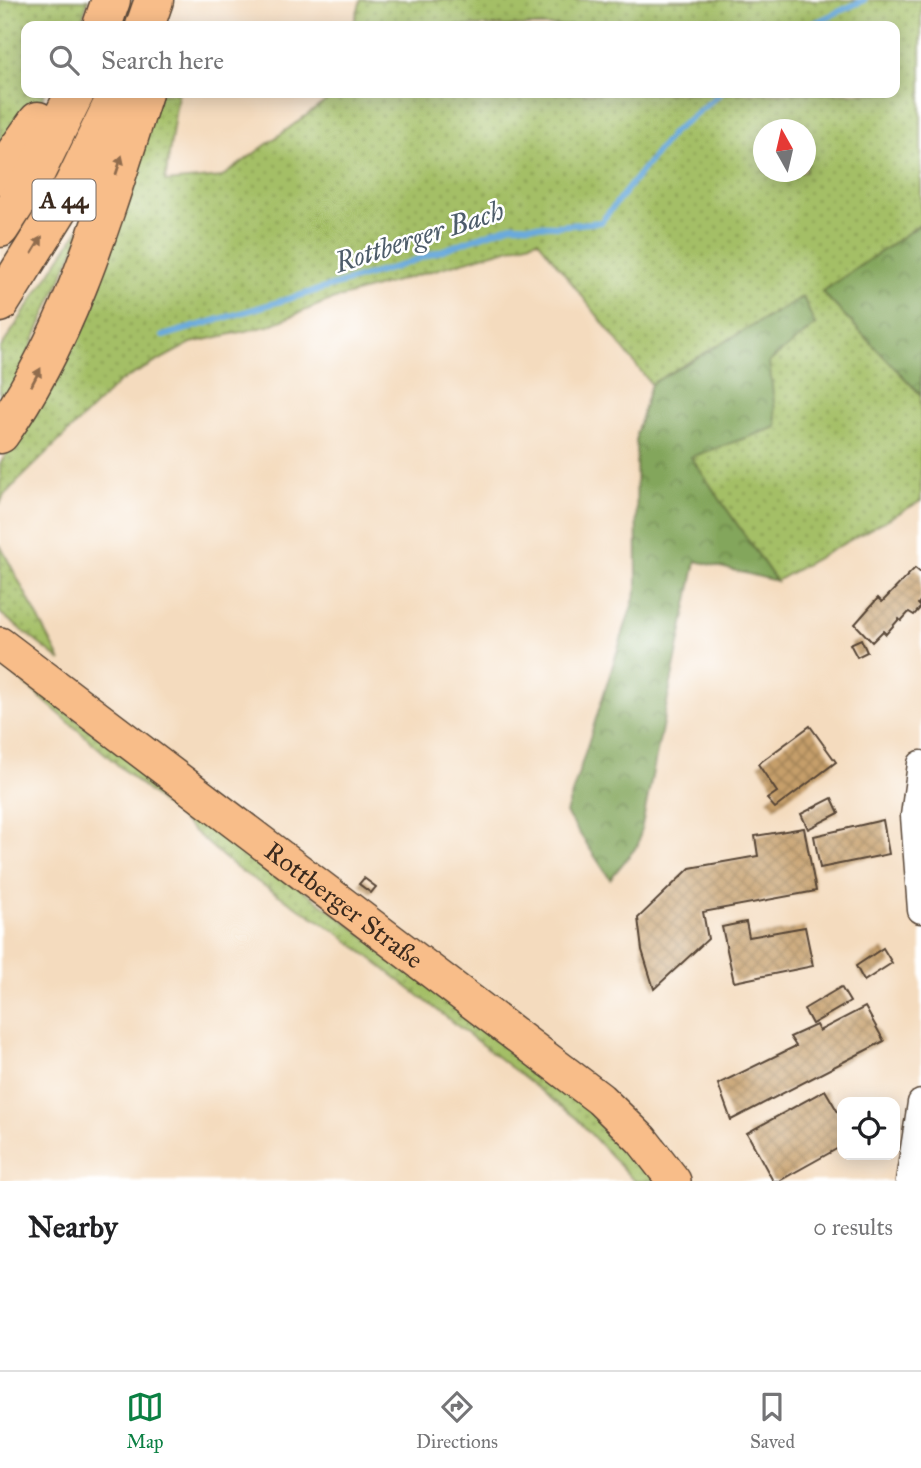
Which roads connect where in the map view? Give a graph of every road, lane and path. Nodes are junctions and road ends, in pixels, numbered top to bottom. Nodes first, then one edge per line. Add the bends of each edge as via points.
1 (111, 0) edge
2 (154, 0) edge
3 (167, 0) edge
4 (104, 21) edge
5 (147, 21) edge
6 (165, 21) edge
7 (56, 98) edge
8 (73, 98) edge
9 (116, 98) edge
10 (141, 98) edge
11 (0, 175) edge
12 (0, 229) edge
13 (0, 303) edge
14 (0, 435) edge
15 (0, 644) edge
16 (921, 764) edge
17 (921, 910) edge
18 (921, 1103) edge
19 (674, 1181) edge
20 (909, 1181) edge

1 - 4 highway
2 - 5 highway
3 - 6 highway
7 - 11 highway
8 - 12 highway, A 44 via 35,174
13 -> 9 highway, A 44 via 73,186
14 -> 10 highway via 45,359 98,231
15 - 19 main road, Rottberger Straße via 600,1098
16 - 17 street via 914,816
18 - 20 street

